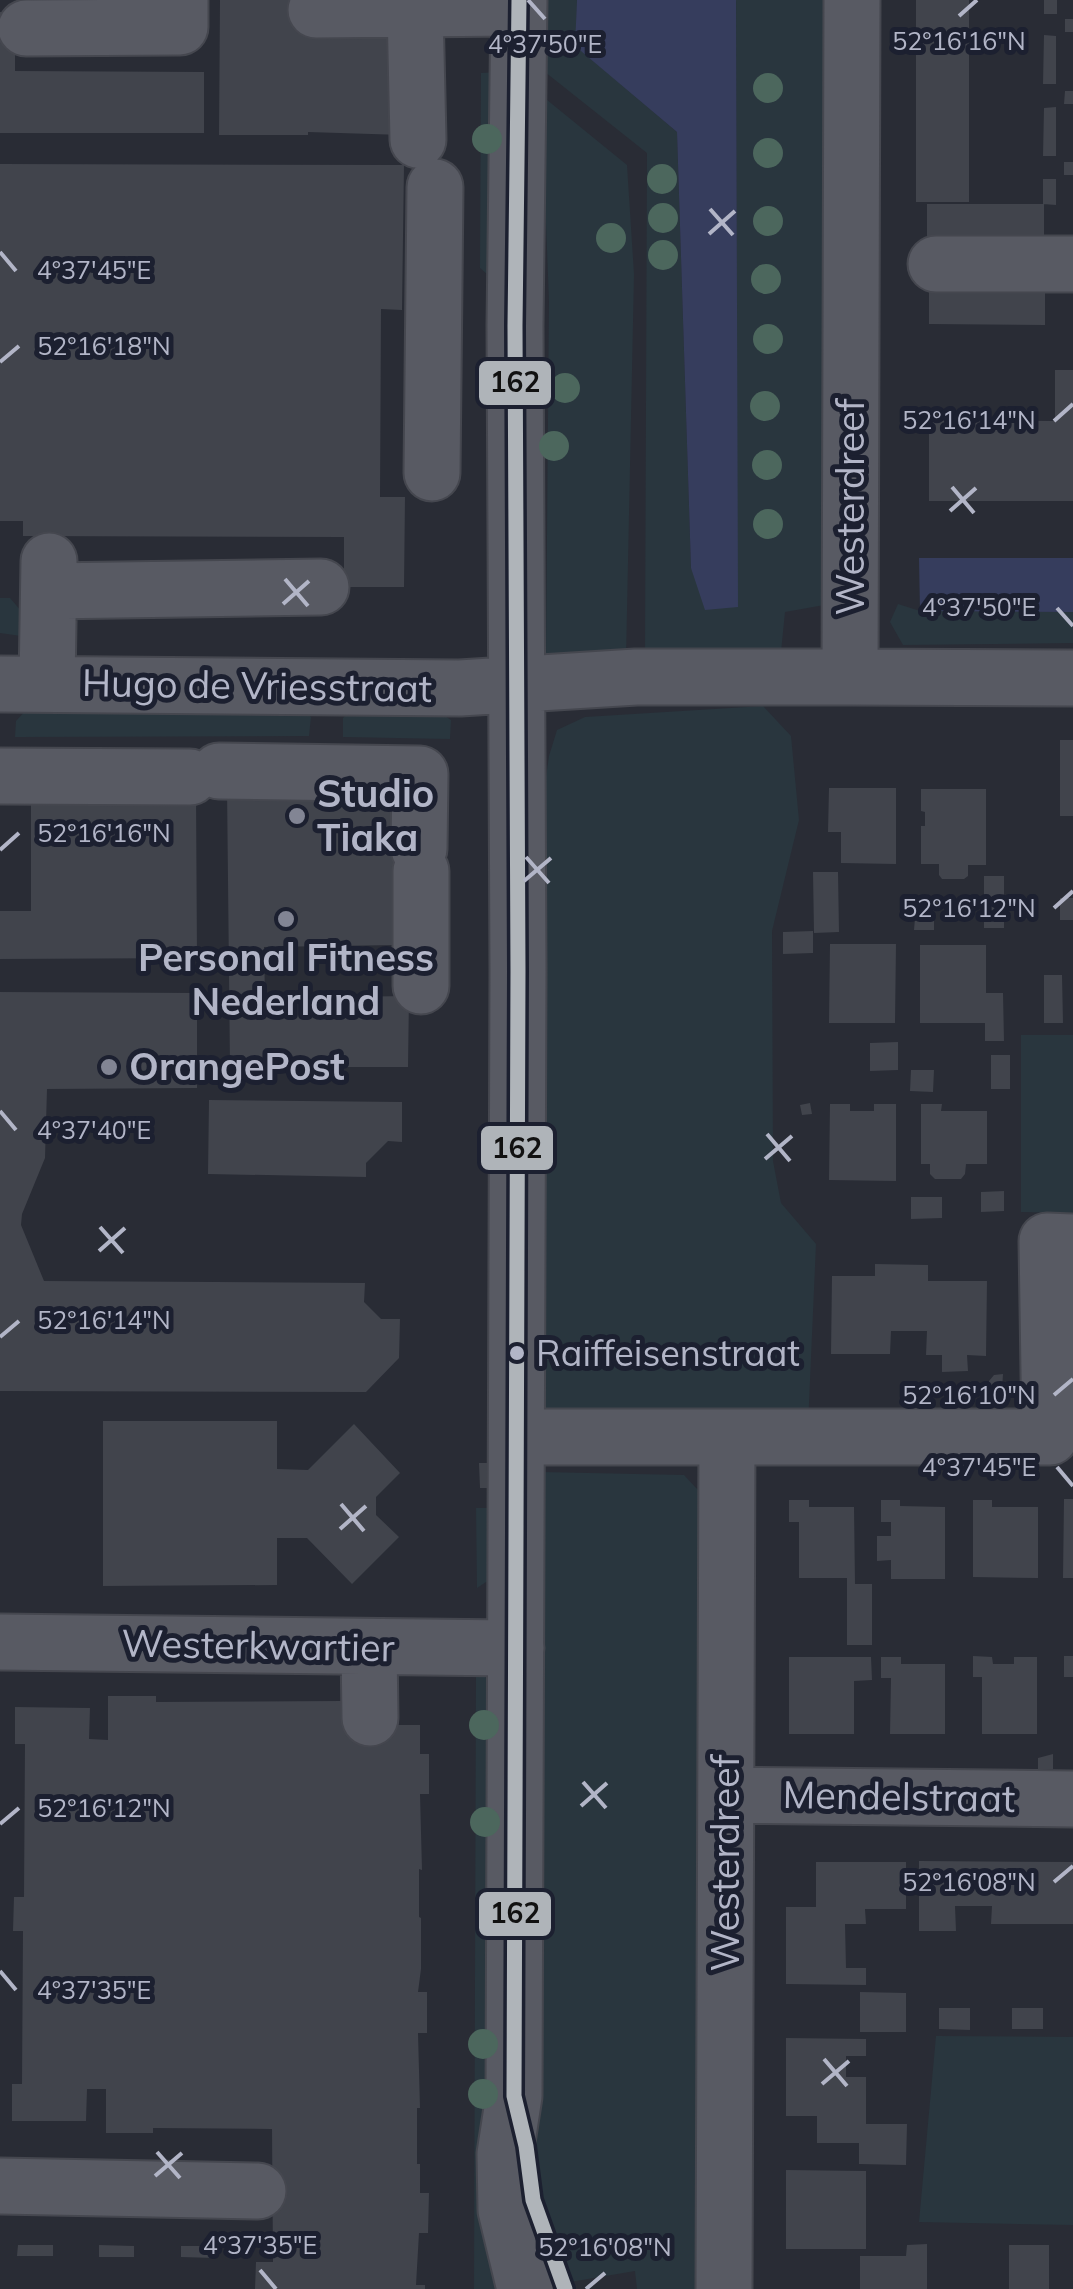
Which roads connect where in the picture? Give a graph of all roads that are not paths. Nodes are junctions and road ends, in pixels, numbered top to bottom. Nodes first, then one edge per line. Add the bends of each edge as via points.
1 (180, 0) edge
2 (852, 0) edge
3 (518, 4) edge
4 (416, 9) junction
5 (316, 10) dead end
6 (26, 28) dead end
7 (936, 264) dead end
8 (1073, 264) edge
9 (420, 324) junction
10 (515, 326) junction
11 (432, 473) dead end
12 (321, 588) dead end
13 (850, 677) junction
14 (1073, 678) edge
15 (514, 683) junction
16 (24, 684) edge
17 (326, 687) junction
18 (324, 772) junction
19 (0, 776) edge
20 (421, 986) dead end
21 (1073, 1242) edge
22 (518, 1436) junction
23 (1062, 1437) edge
24 (728, 1438) junction
25 (0, 1642) edge
26 (369, 1647) junction
27 (516, 1648) junction
28 (370, 1718) dead end
29 (726, 1795) junction
30 (1073, 1799) edge
31 (514, 2096) junction
32 (0, 2186) edge
33 (258, 2191) dead end
34 (525, 2289) edge
35 (565, 2289) edge
36 (724, 2289) edge

1 - 6 street via 180,28
2 - 13 street, Westerdreef
3 - 4 street
3 - 10 street
4 - 5 street
4 - 9 street via 427,164
7 - 8 street
9 - 10 street
9 - 11 street
10 - 15 street
12 - 16 street via 49,576
13 - 14 street
13 - 15 street
15 - 17 street, Hugo de Vriesstraat
15 - 22 street
16 - 17 street, Hugo de Vriesstraat
17 - 18 street
18 - 19 street
18 - 20 street via 420,774
21 - 23 street via 1047,1242
22 - 24 street
22 - 27 street
23 - 24 street
24 - 29 street, Westerdreef
25 - 26 street, Westerkwartier
26 - 27 street, Westerkwartier
26 - 28 street
27 - 31 street
29 - 30 street, Mendelstraat
29 - 36 street, Westerdreef
31 - 34 street via 506,2210
31 - 35 street via 533,2200
32 - 33 street

